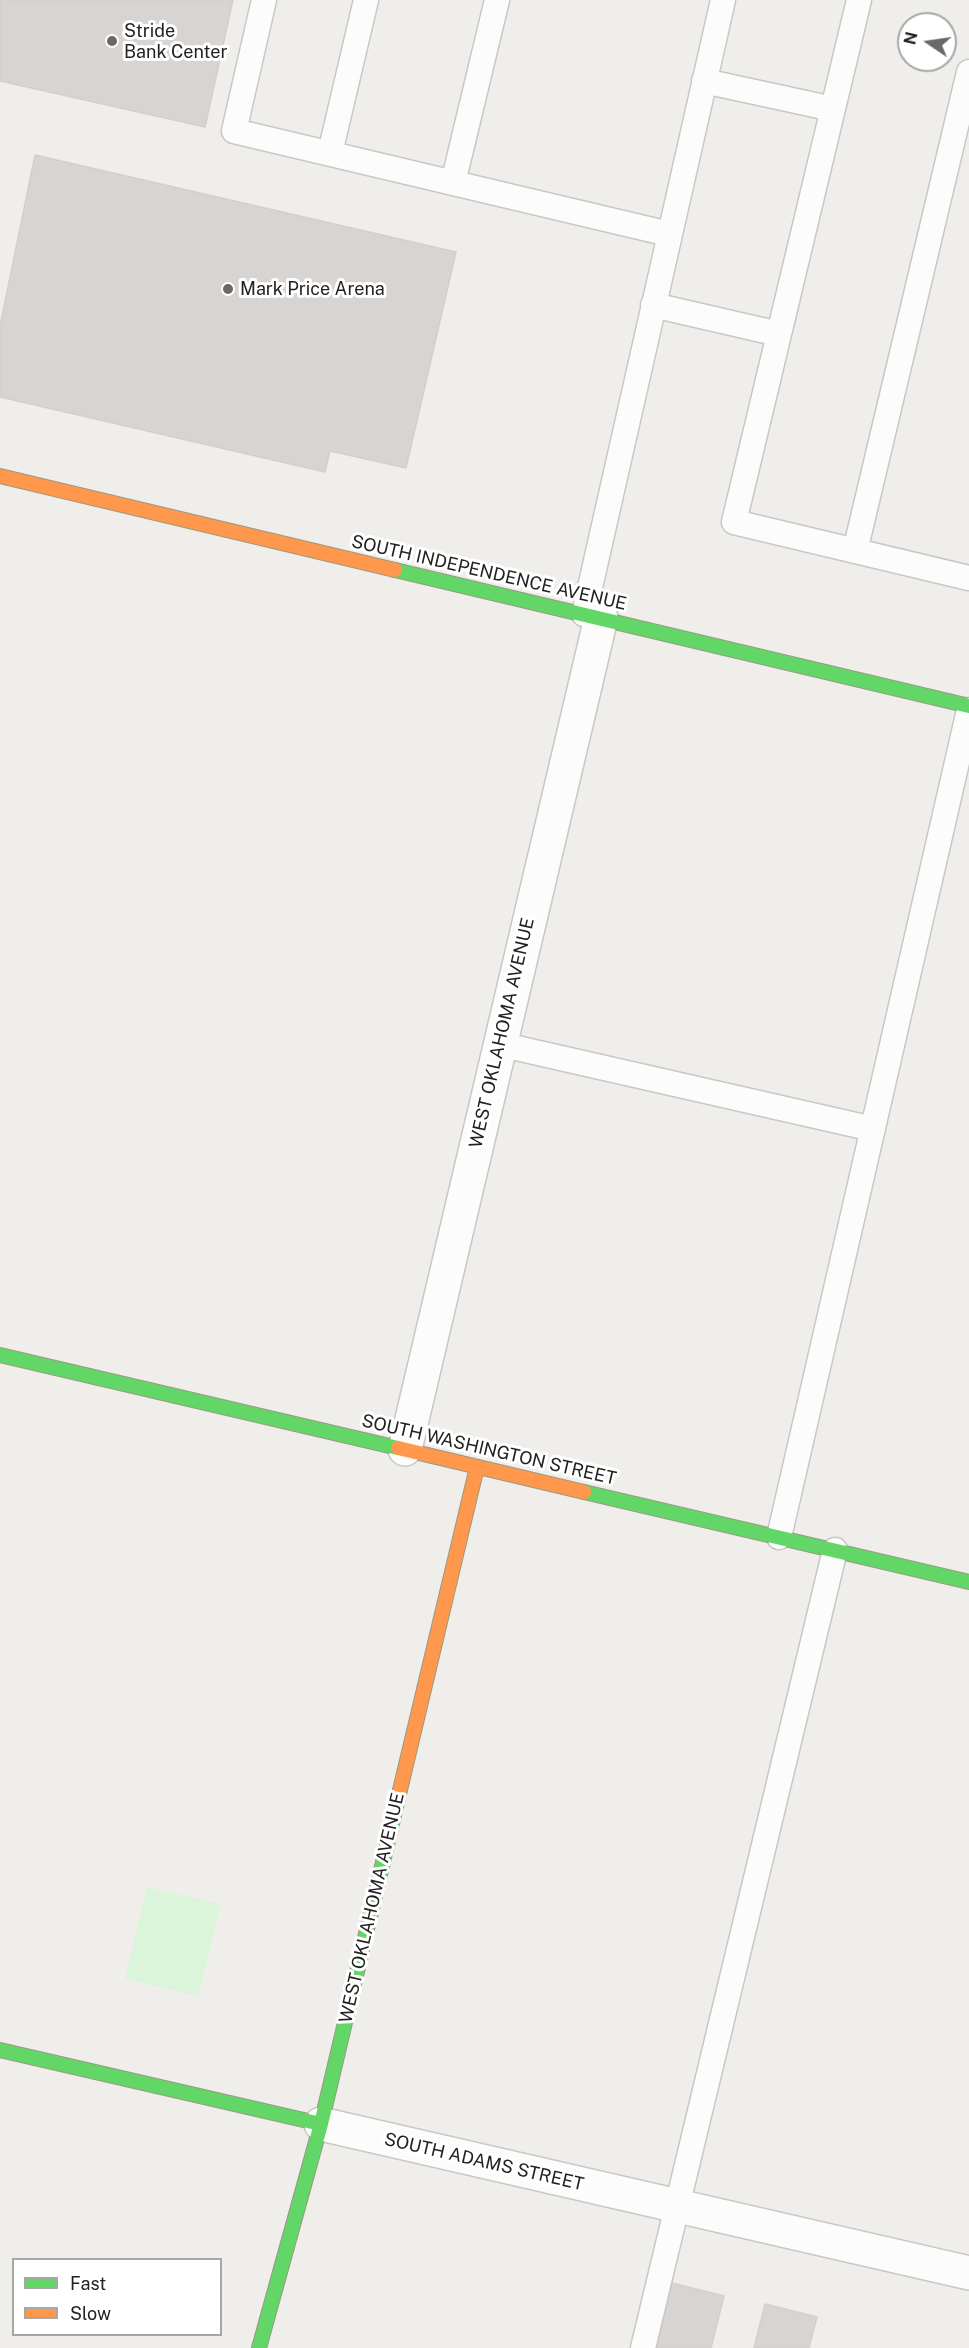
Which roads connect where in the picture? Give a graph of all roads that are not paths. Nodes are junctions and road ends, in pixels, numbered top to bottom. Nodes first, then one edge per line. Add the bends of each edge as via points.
1 (264, 0) edge
2 (366, 0) edge
3 (496, 0) edge
4 (723, 0) edge
5 (859, 0) edge
6 (969, 72) edge
7 (704, 81) junction
8 (833, 109) junction
9 (330, 153) junction
10 (453, 183) junction
11 (669, 234) junction
12 (654, 305) junction
13 (779, 334) junction
14 (0, 476) edge
15 (855, 551) junction
16 (969, 578) edge
17 (592, 616) junction
18 (969, 708) edge
19 (499, 1044) junction
20 (873, 1129) junction
21 (0, 1355) edge
22 (405, 1449) junction
23 (477, 1467) junction
24 (779, 1537) junction
25 (835, 1550) junction
26 (969, 1582) edge
27 (0, 2050) edge
28 (321, 2124) junction
29 (676, 2206) junction
30 (969, 2273) edge
31 (259, 2348) edge
32 (643, 2348) edge

1 - 9 lane via 234,131
2 - 9 lane
3 - 10 lane
4 - 7 lane
5 - 8 lane
6 - 15 lane
7 - 8 lane
7 - 11 lane
8 - 13 lane
9 - 10 lane
10 - 11 lane
11 - 12 lane
12 - 13 lane
12 - 17 lane
13 - 15 lane via 734,522
14 - 17 street, SOUTH INDEPENDENCE AVENUE
15 - 16 lane
17 - 18 street, SOUTH INDEPENDENCE AVENUE
17 - 19 street, WEST OKLAHOMA AVENUE
18 - 20 lane
19 - 20 lane
19 - 22 street, WEST OKLAHOMA AVENUE
20 - 24 lane
21 - 22 street, SOUTH WASHINGTON STREET
22 - 23 street, SOUTH WASHINGTON STREET
23 - 24 street, SOUTH WASHINGTON STREET
23 - 28 street, WEST OKLAHOMA AVENUE
24 - 25 street, SOUTH WASHINGTON STREET
25 - 26 street, SOUTH WASHINGTON STREET
25 - 29 lane
27 - 28 street, SOUTH ADAMS STREET
28 - 29 street, SOUTH ADAMS STREET
28 - 31 street, WEST OKLAHOMA AVENUE
29 - 30 street, SOUTH ADAMS STREET
29 - 32 lane

